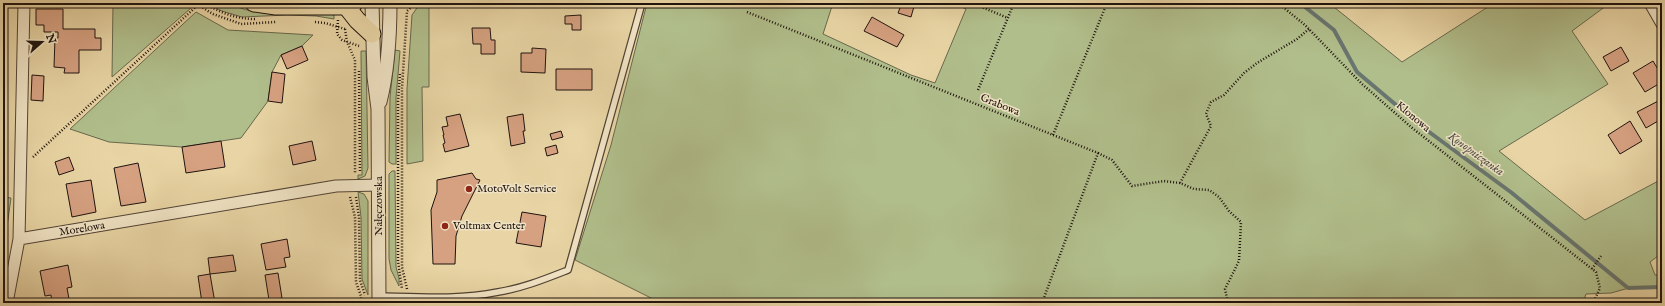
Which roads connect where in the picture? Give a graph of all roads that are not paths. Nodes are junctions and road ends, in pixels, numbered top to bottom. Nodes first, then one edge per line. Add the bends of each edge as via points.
1 (24, 3) edge
2 (254, 3) edge
3 (372, 3) edge
4 (390, 3) edge
5 (642, 3) edge
6 (1650, 3) edge
7 (350, 5) edge
8 (1662, 24) edge
9 (372, 34) junction
10 (378, 109) junction
11 (379, 185) junction
12 (19, 239) junction
13 (379, 300) edge
14 (7, 303) edge

1 - 12 street
2 - 7 main road via 276,6
3 - 9 street, Nałęczowska
4 - 10 street, Nałęczowska via 390,34 384,86
5 - 13 lane via 568,270 527,286 498,293
6 - 8 street
7 - 9 main road via 357,20
9 - 10 street, Nałęczowska
10 - 11 street, Nałęczowska
11 - 12 street, Morelowa via 336,186
11 - 13 street, Nałęczowska
12 - 14 street

